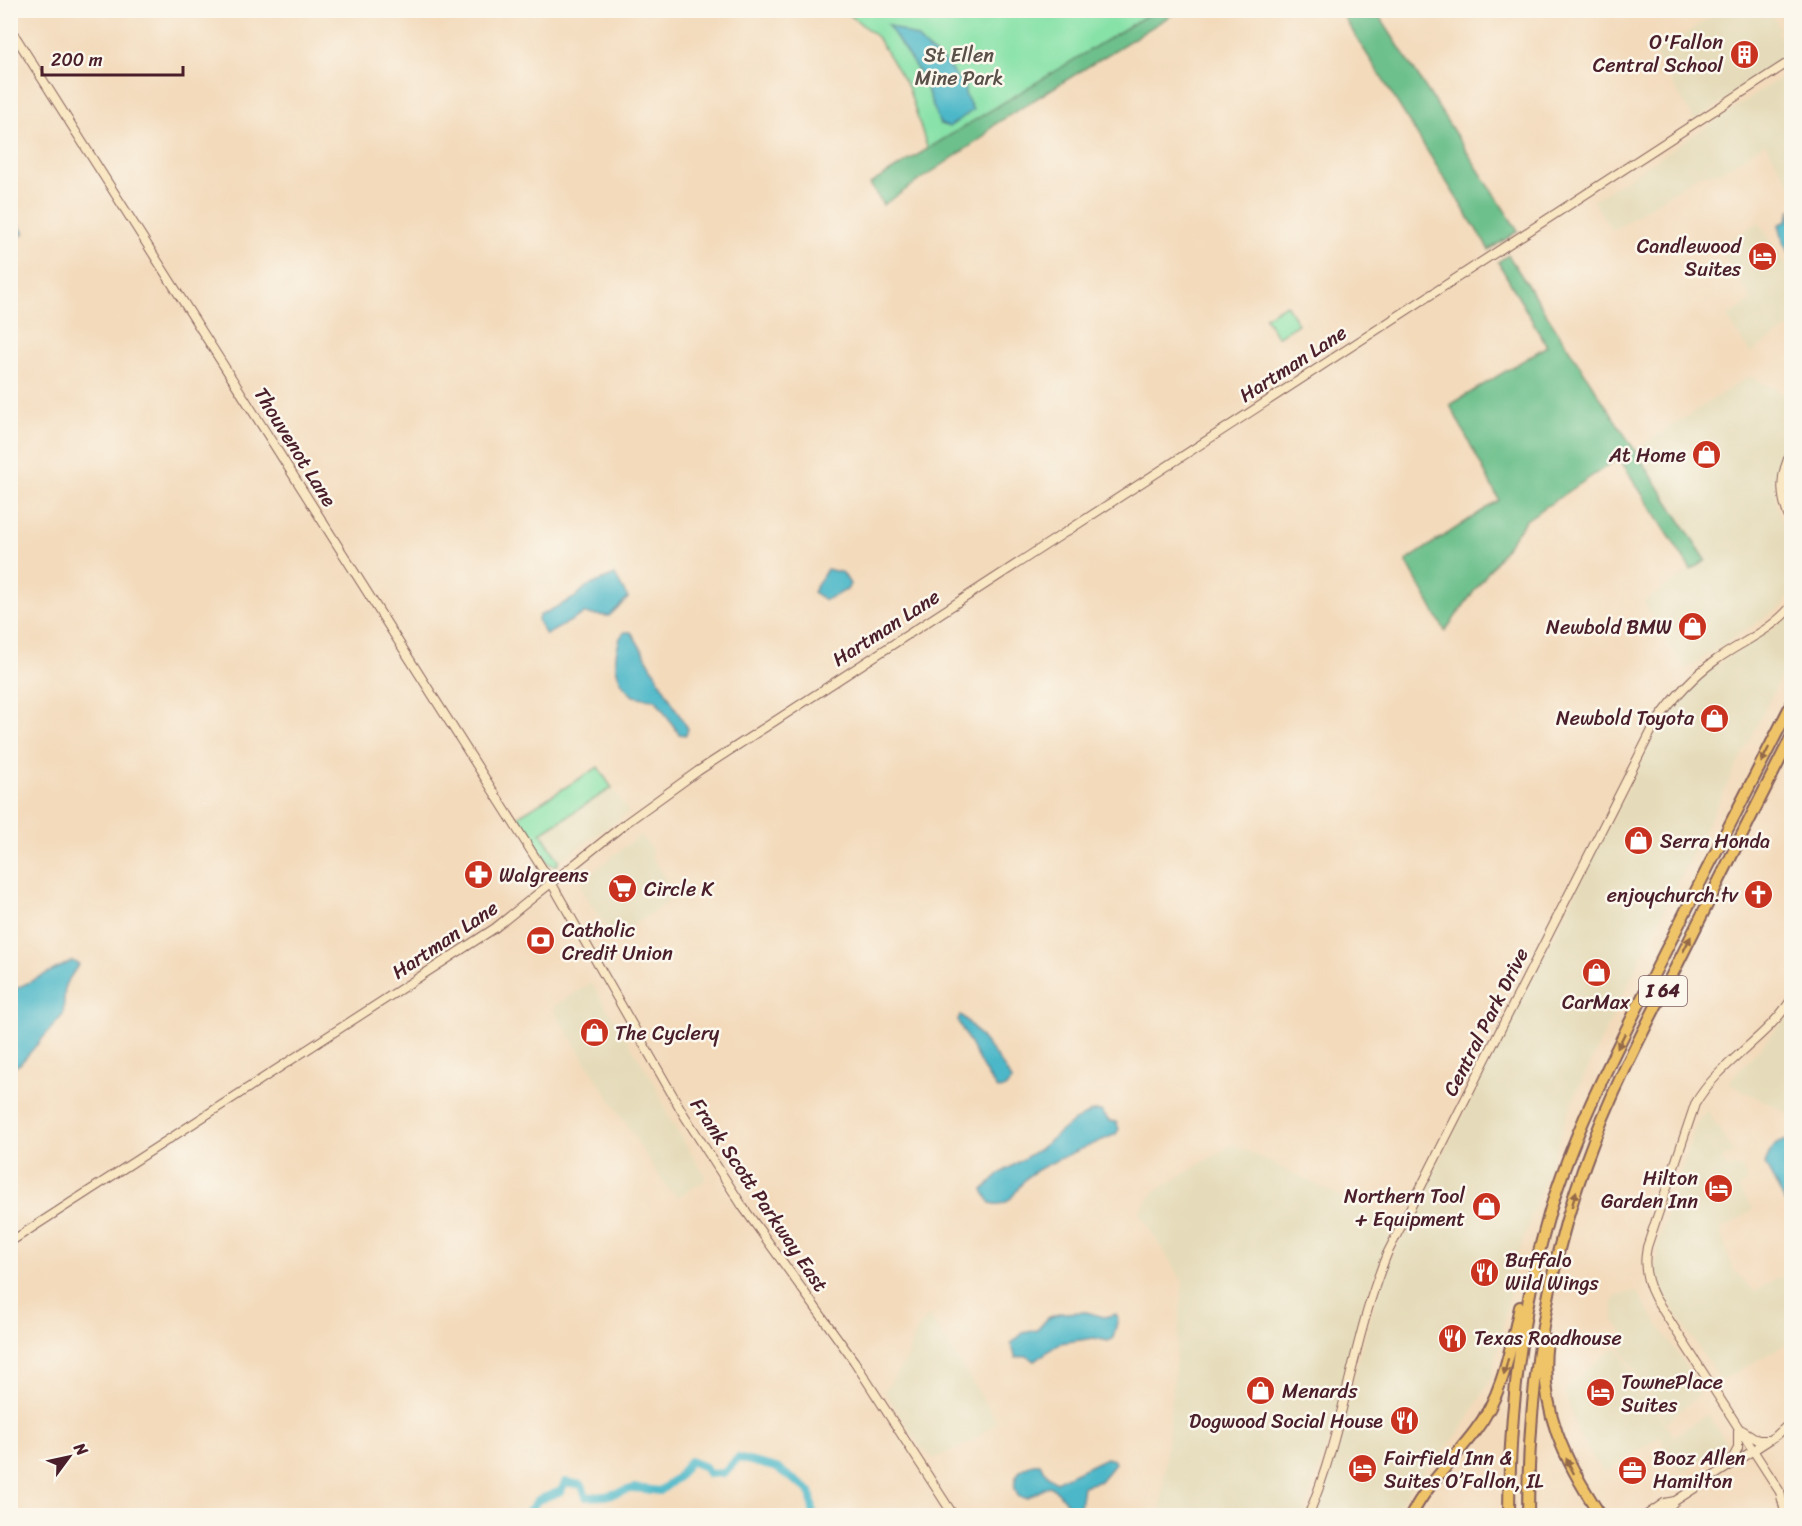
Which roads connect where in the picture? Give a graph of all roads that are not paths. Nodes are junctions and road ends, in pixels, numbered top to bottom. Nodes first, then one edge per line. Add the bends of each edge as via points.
1 (10, 28) edge
2 (1791, 63) edge
3 (1791, 451) edge
4 (1791, 525) edge
5 (1791, 605) edge
6 (1791, 703) edge
7 (1791, 736) edge
8 (552, 884) junction
9 (1791, 998) edge
10 (1551, 1210) junction
11 (10, 1242) edge
12 (1559, 1255) junction
13 (1791, 1421) edge
14 (1738, 1427) junction
15 (1791, 1431) edge
16 (1774, 1437) junction
17 (1753, 1451) junction
18 (1726, 1468) junction
19 (1676, 1501) junction
20 (954, 1515) edge
21 (1308, 1515) edge
22 (1411, 1515) edge
23 (1509, 1515) edge
24 (1528, 1515) edge
25 (1601, 1515) edge
26 (1646, 1515) edge
27 (1660, 1515) edge
28 (1786, 1515) edge

1 - 8 street, Thouvenot Lane
2 - 8 street, Hartman Lane via 698,771
3 - 4 street via 1784,466 1781,490
5 - 21 street, Central Park Drive via 1772,624 1701,671 1655,724 1387,1254 1367,1307 1332,1448
6 -> 10 highway, I 64 via 1608,1067
12 -> 7 highway, I 64 via 1584,1166 1611,1098
8 - 11 street, Hartman Lane via 495,928 382,1003
8 - 20 street, Frank Scott Parkway East via 684,1115 747,1213 854,1361
9 - 14 street via 1776,1020 1705,1089 1695,1104 1645,1256 1650,1288
10 -> 22 highway via 1537,1243 1496,1396 1476,1430
10 - 23 highway, I 64 via 1518,1357 1510,1442
12 - 24 highway, I 64 via 1533,1392
25 -> 12 highway via 1558,1442 1547,1394 1546,1345
13 - 16 street
14 - 16 street via 1758,1440
14 - 17 street
14 - 18 street via 1738,1447
15 - 16 street
16 - 17 street
17 - 18 street
17 - 28 street via 1780,1492
18 - 19 street
19 - 26 street via 1664,1503
19 - 27 street

